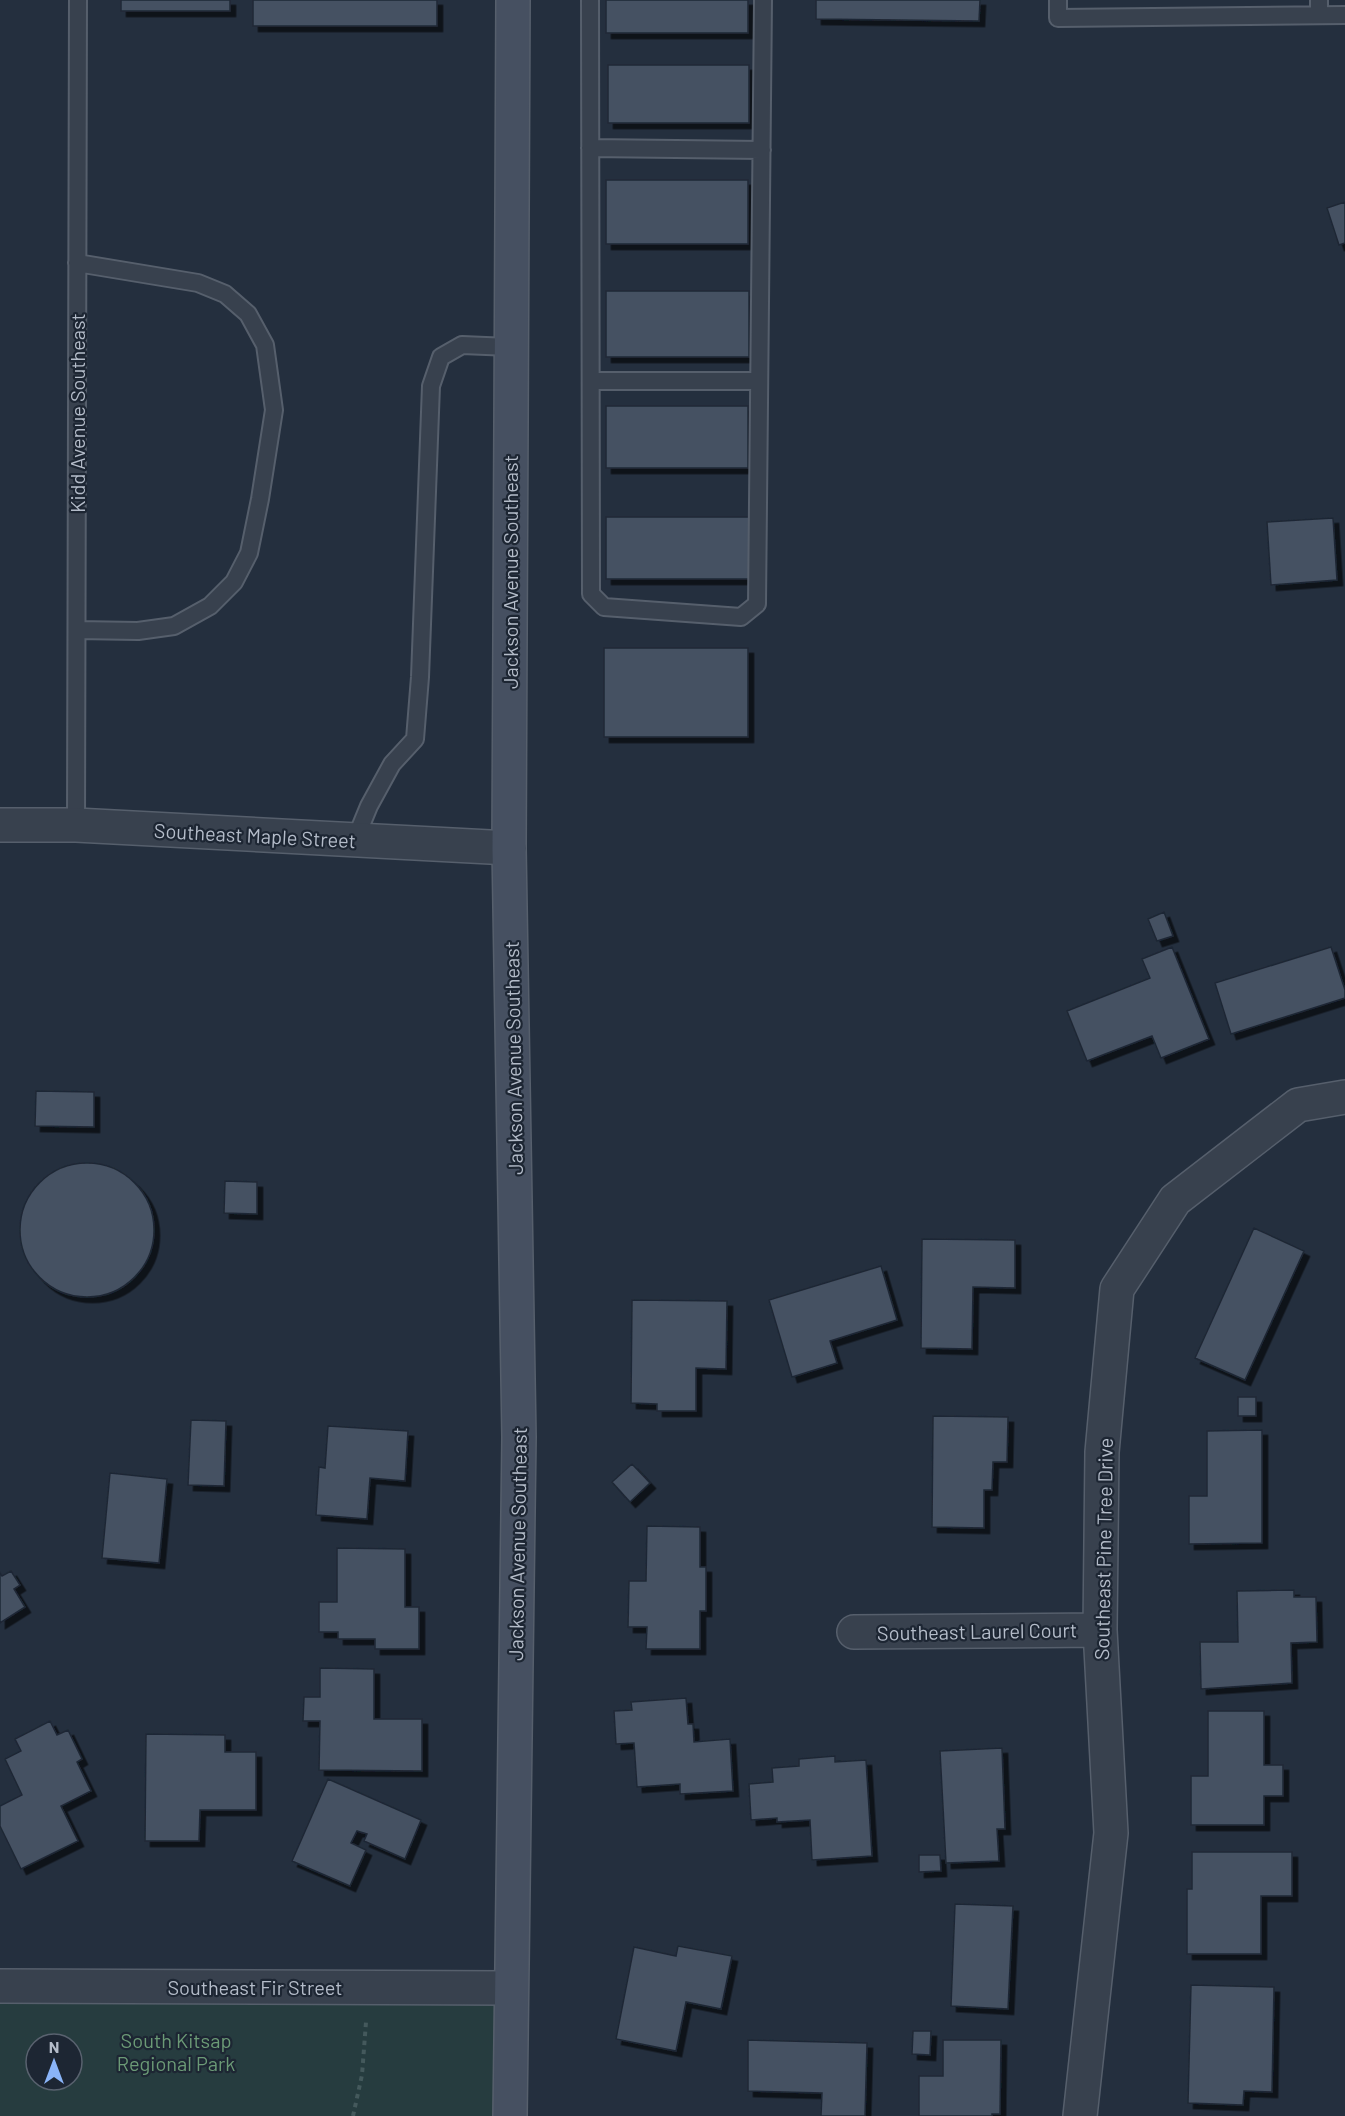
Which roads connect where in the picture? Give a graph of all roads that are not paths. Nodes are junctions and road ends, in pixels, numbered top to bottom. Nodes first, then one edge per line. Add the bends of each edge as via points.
1 (78, 0) edge
2 (513, 0) edge
3 (590, 0) edge
4 (763, 0) edge
5 (1058, 0) edge
6 (1319, 8) edge
7 (1345, 15) edge
8 (590, 148) junction
9 (762, 150) junction
10 (77, 263) junction
11 (512, 347) junction
12 (591, 381) junction
13 (759, 381) junction
14 (77, 630) junction
15 (0, 825) edge
16 (76, 825) junction
17 (355, 840) junction
18 (509, 848) junction
19 (1345, 1097) edge
20 (1100, 1630) junction
21 (854, 1632) dead end
22 (0, 1986) edge
23 (510, 1988) junction
24 (510, 2116) edge
25 (1080, 2116) edge

1 - 10 lane, Kidd Avenue Southeast
2 - 11 main road, Jackson Avenue Southeast
3 - 8 lane
4 - 9 lane
5 - 6 lane via 1058,18
6 - 7 lane
8 - 9 lane
8 - 12 lane
9 - 13 lane
10 - 14 lane, Kidd Avenue Southeast
10 - 14 lane via 198,283 225,294 248,314 265,345 274,410 249,553 234,582 210,606 174,626 138,631
11 - 17 lane via 462,345 441,357 431,386 415,739 392,764
11 - 18 main road, Jackson Avenue Southeast
12 - 13 lane
12 - 13 lane via 591,594 604,607 741,617 757,604
14 - 16 lane, Kidd Avenue Southeast
15 - 16 street, Southeast Maple Street
16 - 17 street, Southeast Maple Street
17 - 18 street, Southeast Maple Street
18 - 23 main road, Jackson Avenue Southeast via 519,1437
19 - 20 street, Southeast Pine Tree Drive via 1298,1105 1175,1200 1117,1289 1102,1452
20 - 21 street, Southeast Laurel Court
20 - 25 street, Southeast Pine Tree Drive via 1111,1833
22 - 23 street, Southeast Fir Street
23 - 24 main road, Jackson Avenue Southeast

